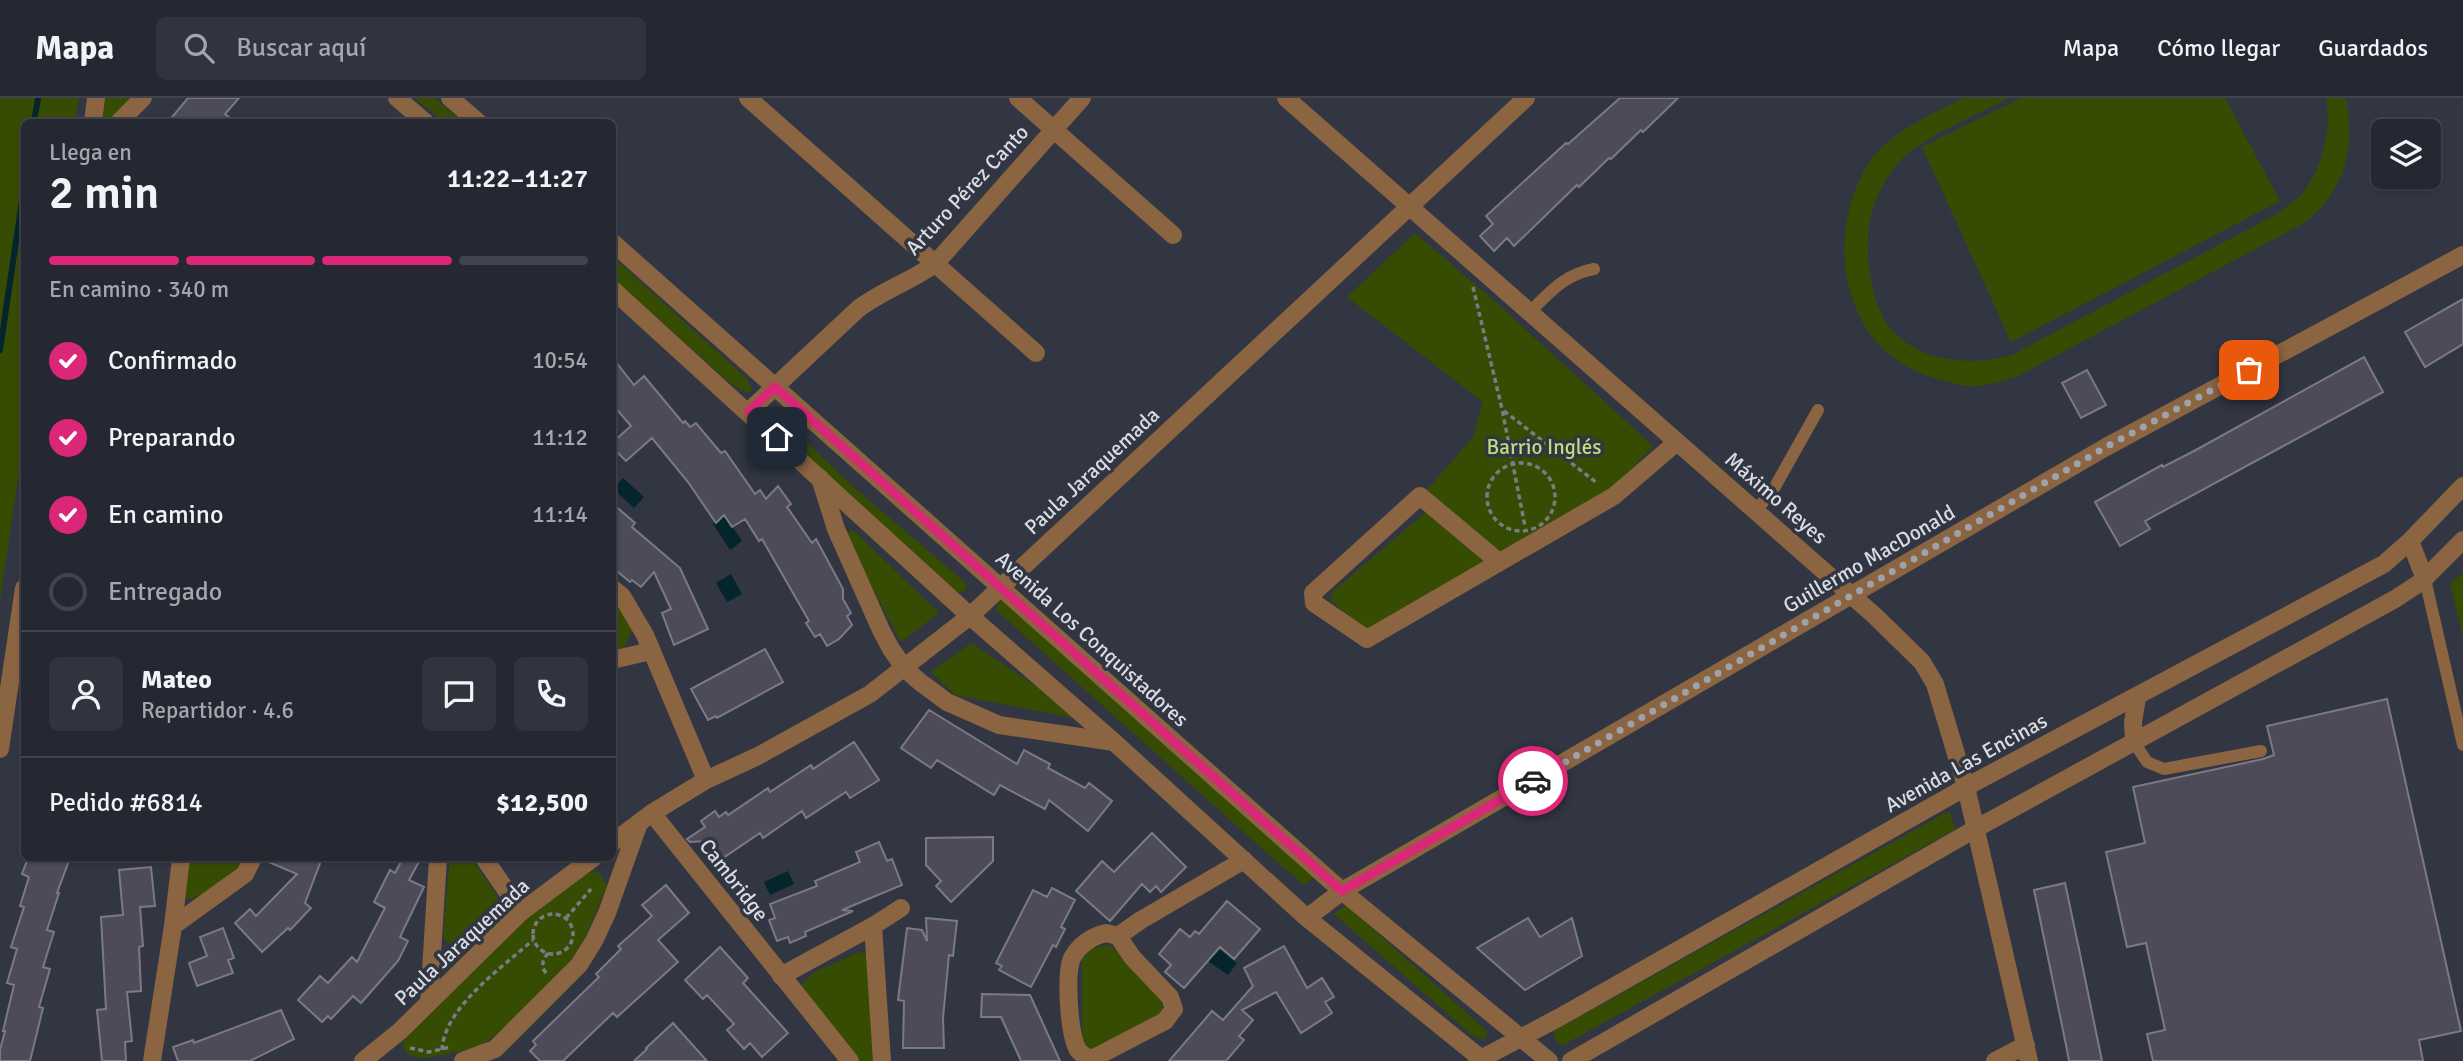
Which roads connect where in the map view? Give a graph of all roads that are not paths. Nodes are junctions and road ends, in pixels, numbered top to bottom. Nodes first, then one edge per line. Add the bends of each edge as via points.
1 (96, 98) edge
2 (143, 98) edge
3 (397, 98) edge
4 (450, 98) edge
5 (748, 98) edge
6 (1018, 98) edge
7 (1082, 98) edge
8 (1286, 98) edge
9 (1526, 98) edge
10 (93, 119) edge
11 (122, 119) edge
12 (422, 119) edge
13 (474, 119) edge
14 (1054, 130) junction
15 (1409, 206) junction
16 (1173, 235) dead end
17 (616, 246) edge
18 (2463, 255) edge
19 (935, 264) junction
20 (1594, 269) dead end
21 (616, 293) edge
22 (1530, 312) junction
23 (1036, 353) dead end
24 (775, 387) junction
25 (1818, 410) dead end
26 (749, 411) junction
27 (1677, 442) junction
28 (820, 478) junction
29 (2463, 486) edge
30 (1755, 511) junction
31 (2410, 541) junction
32 (2463, 541) edge
33 (1499, 562) junction
34 (2424, 579) junction
35 (999, 588) junction
36 (616, 591) edge
37 (1852, 595) junction
38 (21, 608) edge
39 (970, 616) junction
40 (651, 651) junction
41 (616, 659) edge
42 (905, 669) junction
43 (2137, 698) junction
44 (1114, 742) junction
45 (2134, 742) junction
46 (2463, 745) edge
47 (0, 749) edge
48 (2261, 751) dead end
49 (706, 780) junction
50 (1966, 787) junction
51 (646, 818) junction
52 (1975, 829) junction
53 (616, 840) edge
54 (1244, 860) junction
55 (181, 861) edge
56 (252, 861) edge
57 (438, 861) edge
58 (486, 861) edge
59 (589, 861) edge
60 (1342, 891) junction
61 (901, 908) dead end
62 (520, 912) junction
63 (1307, 918) junction
64 (173, 926) junction
65 (873, 926) junction
66 (1118, 936) junction
67 (780, 976) junction
68 (429, 1002) junction
69 (1520, 1036) junction
70 (2027, 1053) edge
71 (457, 1054) edge
72 (501, 1055) edge
73 (1480, 1060) edge
74 (152, 1061) edge
75 (363, 1061) edge
76 (850, 1061) edge
77 (882, 1061) edge
78 (1549, 1061) edge
79 (1571, 1061) edge
80 (1995, 1061) edge

1 - 10 street
2 - 11 street
3 - 12 street
4 - 13 street
5 - 19 street
6 - 14 street
7 - 14 street, Arturo Pérez Canto
8 - 15 street, Máximo Reyes
9 - 15 street, Paula Jaraquemada
14 - 16 street
14 - 19 street, Arturo Pérez Canto
15 - 22 street, Máximo Reyes
15 - 35 street, Paula Jaraquemada
17 - 24 street, Avenida Los Conquistadores
18 - 37 street, Guillermo MacDonald via 2106,447
19 - 23 street
19 - 24 street, Arturo Pérez Canto via 864,304
20 - 22 lane via 1564,280
21 - 26 street
22 - 27 street, Máximo Reyes
24 - 26 street, Arturo Pérez Canto
24 - 35 street, Avenida Los Conquistadores
25 - 30 lane via 1772,492
26 - 28 street
27 - 30 street, Máximo Reyes
27 - 33 street via 1614,496 1527,538
28 - 39 street
28 - 42 street via 836,529 891,649
29 - 31 street, Avenida Las Encinas
30 - 37 street, Máximo Reyes
31 - 34 street
31 - 43 street, Avenida Las Encinas via 2384,564
32 - 34 street
33 - 33 street via 1367,639 1314,603 1313,593 1420,496
34 - 45 street
34 - 46 lane
35 - 39 street, Paula Jaraquemada
35 - 60 street, Avenida Los Conquistadores
36 - 40 street via 634,614
37 - 50 street, Máximo Reyes via 1922,662 1935,684
37 - 60 street, Guillermo MacDonald
38 - 47 street
39 - 42 street, Paula Jaraquemada
39 - 44 street
40 - 41 street
40 - 49 street
42 - 44 street via 947,702 999,725
42 - 49 street, Paula Jaraquemada via 836,715
43 - 45 street
43 - 50 street, Avenida Las Encinas
44 - 54 street
45 - 48 lane via 2147,762 2164,769
45 - 52 street
49 - 51 street, Paula Jaraquemada
50 - 52 street, Máximo Reyes
50 - 69 street, Avenida Las Encinas
51 - 53 street, Paula Jaraquemada
51 - 67 street, Cambridge
51 - 72 street via 594,941 579,965
52 - 70 street, Máximo Reyes
52 - 79 street
54 - 63 street
54 - 66 street
55 - 64 street
56 - 64 street via 245,874
57 - 68 street
58 - 62 street
59 - 62 street, Paula Jaraquemada
60 - 63 street, Guillermo MacDonald
60 - 69 street, Avenida Los Conquistadores
61 - 65 street
62 - 68 street, Paula Jaraquemada
63 - 73 street
64 - 74 street
65 - 67 street
65 - 77 street
66 - 66 street via 1107,933 1090,939 1069,966 1073,1037 1082,1054 1092,1059 1165,1021 1174,1009 1170,997
67 - 76 street, Cambridge
68 - 75 street, Paula Jaraquemada
69 - 73 street, Avenida Las Encinas
69 - 78 street, Avenida Los Conquistadores
70 - 80 street
71 - 72 street

